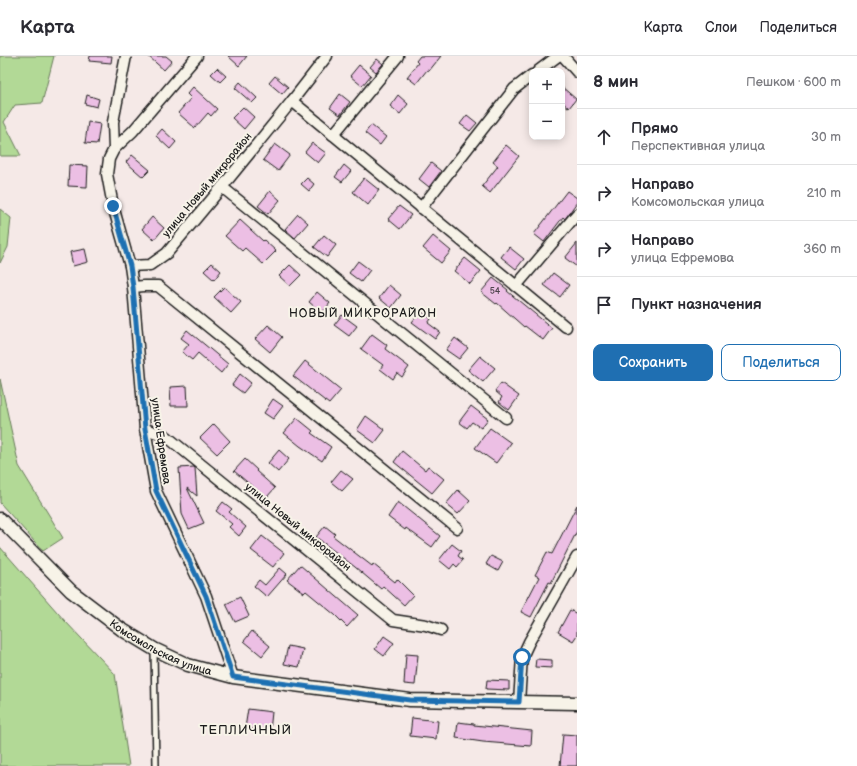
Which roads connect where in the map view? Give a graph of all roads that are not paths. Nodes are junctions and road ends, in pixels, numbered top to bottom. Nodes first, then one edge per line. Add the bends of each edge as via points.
1 (126, 56) edge
2 (197, 56) edge
3 (327, 56) edge
4 (398, 56) edge
5 (558, 56) edge
6 (563, 56) edge
7 (542, 68) edge
8 (577, 72) edge
9 (529, 77) edge
10 (292, 101) junction
11 (333, 135) junction
12 (114, 149) junction
13 (222, 187) junction
14 (421, 208) junction
15 (577, 214) edge
16 (130, 266) junction
17 (516, 286) junction
18 (133, 287) junction
19 (566, 327) dead end
20 (506, 418) dead end
21 (145, 429) junction
22 (0, 519) edge
23 (457, 528) dead end
24 (577, 557) edge
25 (441, 630) dead end
26 (154, 649) junction
27 (233, 677) junction
28 (519, 702) junction
29 (577, 702) edge
30 (156, 766) edge

1 - 12 street, улица Ефремова via 114,122
2 - 12 street, улица Ефремова via 133,131
3 - 10 street, улица Новый микрорайон
4 - 11 street
5 - 7 street
6 - 8 street
9 - 14 street via 514,89
10 - 11 street
10 - 13 street, улица Новый микрорайон
11 - 14 street
12 - 16 street, улица Ефремова via 106,174
13 - 16 street, улица Новый микрорайон via 167,253 150,265
13 - 20 street
14 - 17 street
15 - 17 street
16 - 18 street, улица Ефремова
17 - 19 street
18 - 21 street, улица Ефремова
18 - 23 street via 158,286
21 - 25 street, улица Новый микрорайон via 166,436 393,620
21 - 27 street, улица Ефремова via 156,491 206,596
22 - 26 street, Комсомольская улица via 71,591 121,629
24 - 28 street via 522,657
26 - 27 street, Комсомольская улица via 188,665
26 - 30 lane
27 - 28 street, Комсомольская улица via 410,700
28 - 29 street, Комсомольская улица

